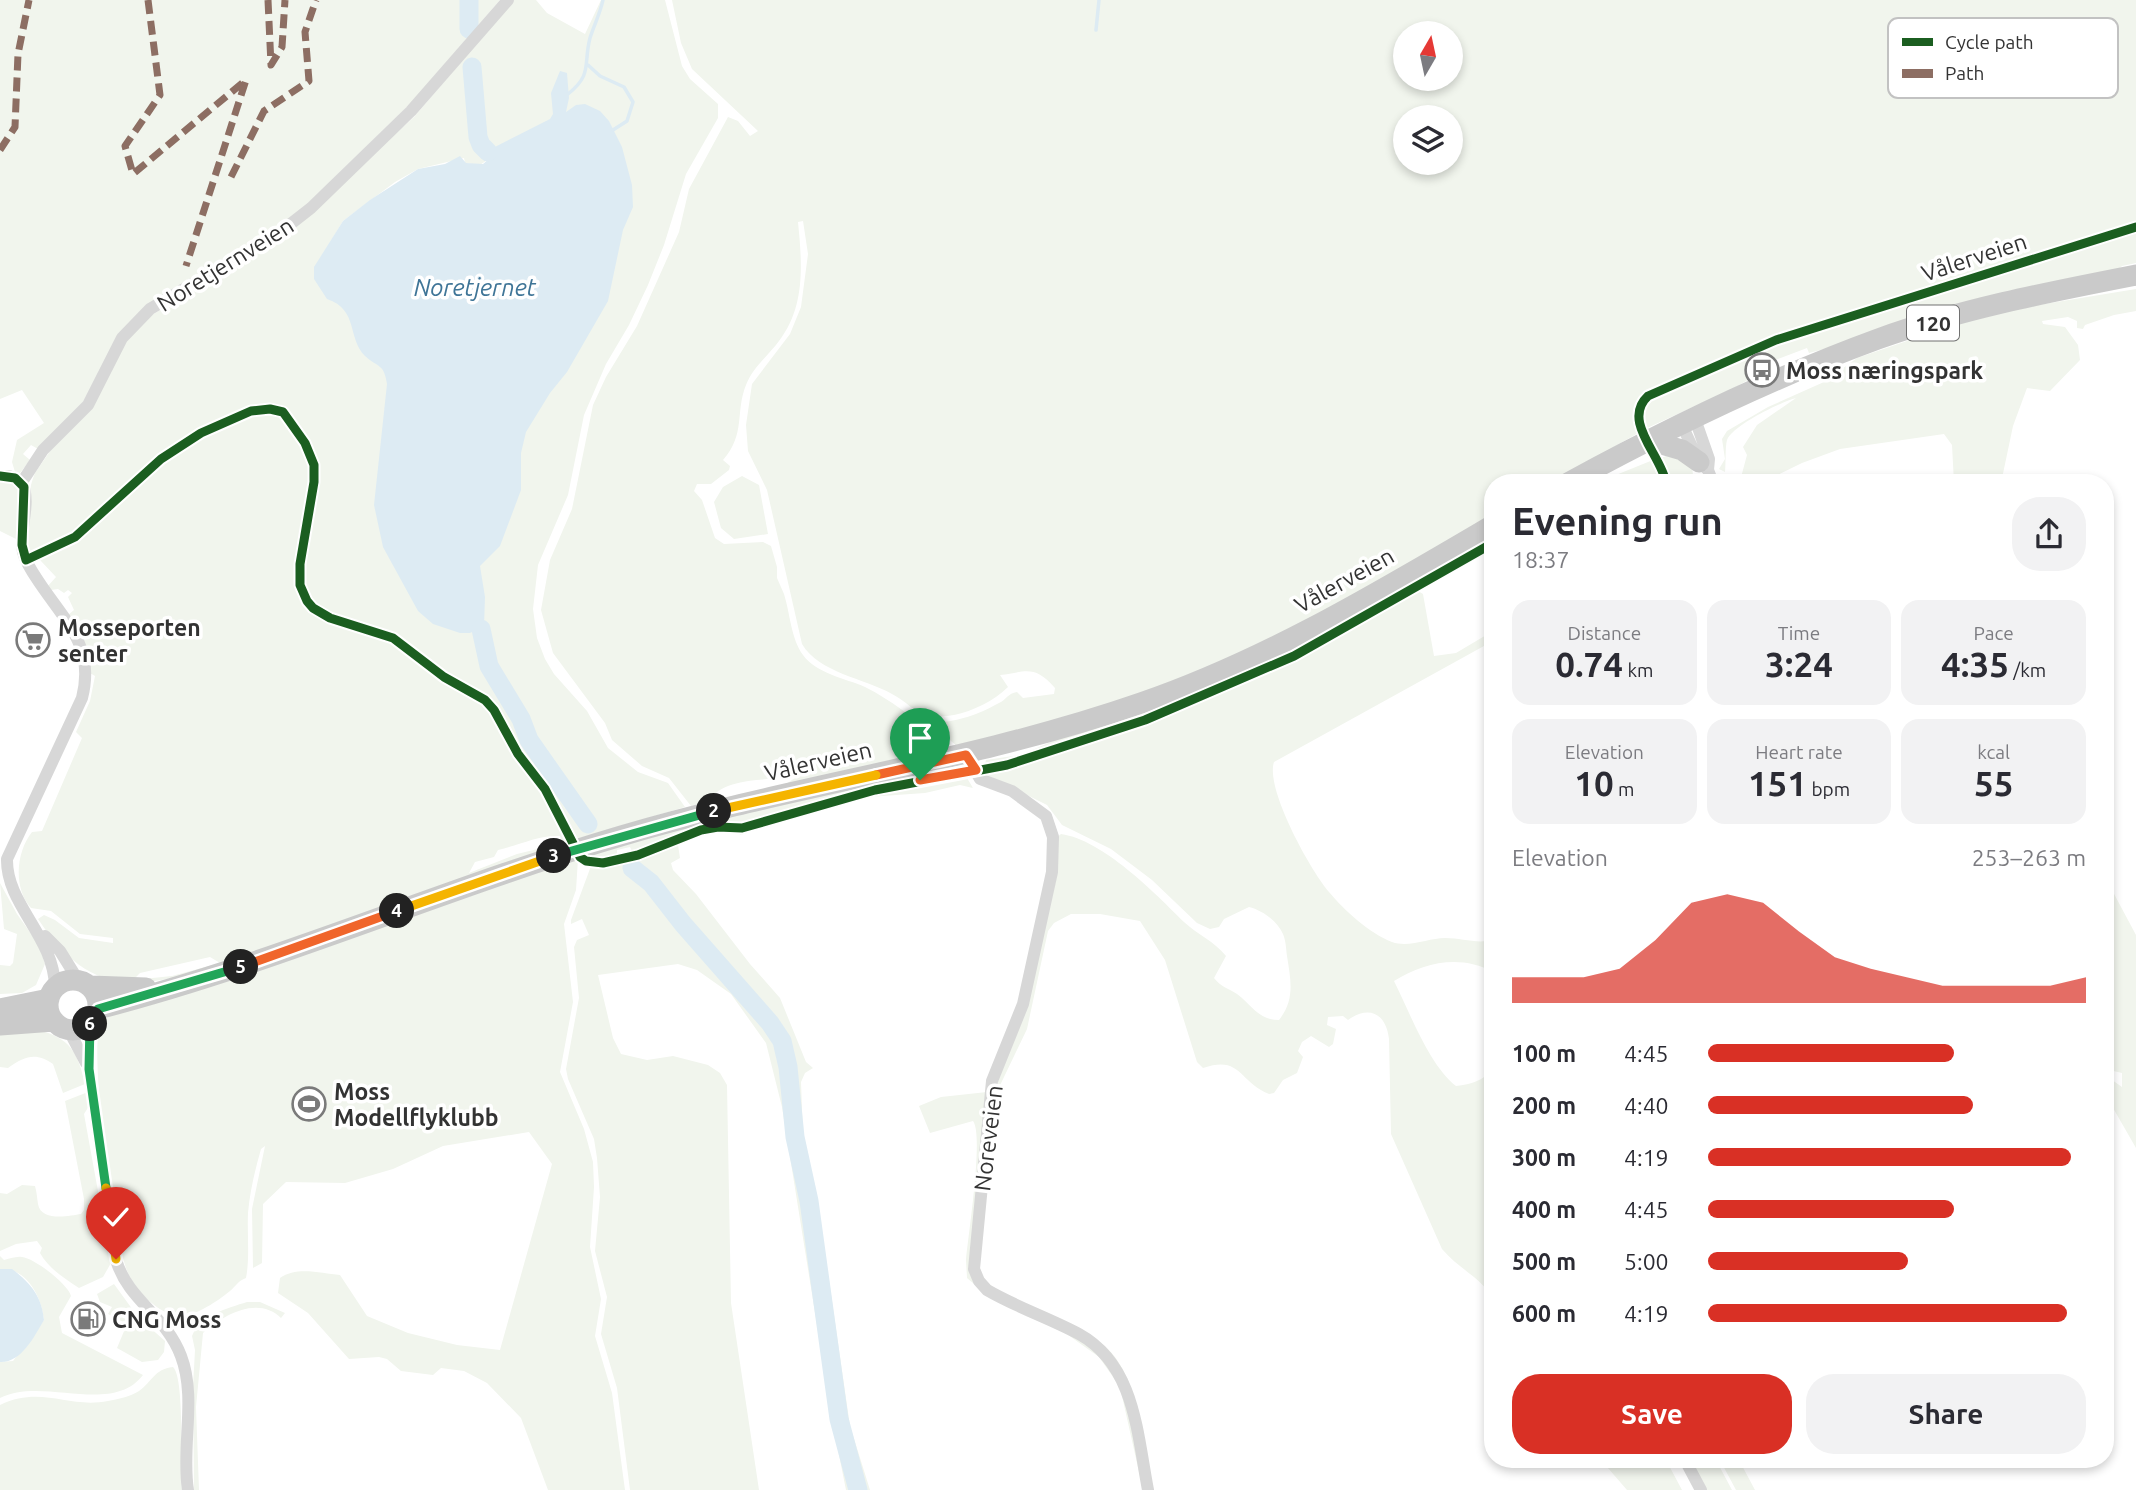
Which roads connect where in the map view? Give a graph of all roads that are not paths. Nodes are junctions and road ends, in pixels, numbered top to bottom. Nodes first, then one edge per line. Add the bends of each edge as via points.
1 (508, 0) edge
2 (2136, 275) edge
3 (1689, 422) junction
4 (1651, 441) junction
5 (1704, 466) junction
6 (1586, 474) edge
7 (1708, 474) edge
8 (0, 476) edge
9 (22, 482) junction
10 (1484, 530) edge
11 (966, 755) junction
12 (4, 858) edge
13 (37, 929) junction
14 (84, 983) junction
15 (173, 986) junction
16 (52, 993) junction
17 (0, 1009) edge
18 (77, 1021) junction
19 (0, 1025) edge
20 (89, 1069) junction
21 (1689, 1468) edge
22 (188, 1490) edge
23 (1148, 1490) edge
24 (1701, 1490) edge

1 - 9 street, Noretjernveien via 411,111 304,214 263,244 150,309 135,323 111,356 88,405 43,450
2 - 3 main road, 120 via 2026,297 1878,339
3 - 4 main road, 120
3 - 5 street
4 - 5 main road via 1682,450
4 - 6 main road, 120
5 - 7 street
8 - 9 street
9 - 12 street via 26,492 23,553 80,640 85,681 82,698
10 - 11 main road, Vålerveien via 1251,659 1131,707
11 - 15 main road, Vålerveien via 719,810 565,852 228,971
11 - 23 street, Noreveien via 980,779 1012,791 1046,816 1054,848 1023,1004 992,1081 974,1269 987,1290 1080,1335 1114,1364 1130,1403
12 - 13 street via 14,892
13 - 14 street
13 - 16 street via 51,957
14 - 15 main road, Vålerveien via 117,989
14 - 16 main road via 65,981
14 - 18 main road via 97,996
15 - 18 main road, Vålerveien
16 - 17 main road
16 - 18 main road via 49,1011
18 - 19 main road, Vålerveien
18 - 20 street
18 - 20 street
20 - 22 street via 121,1275 170,1331 185,1368
21 - 24 street

